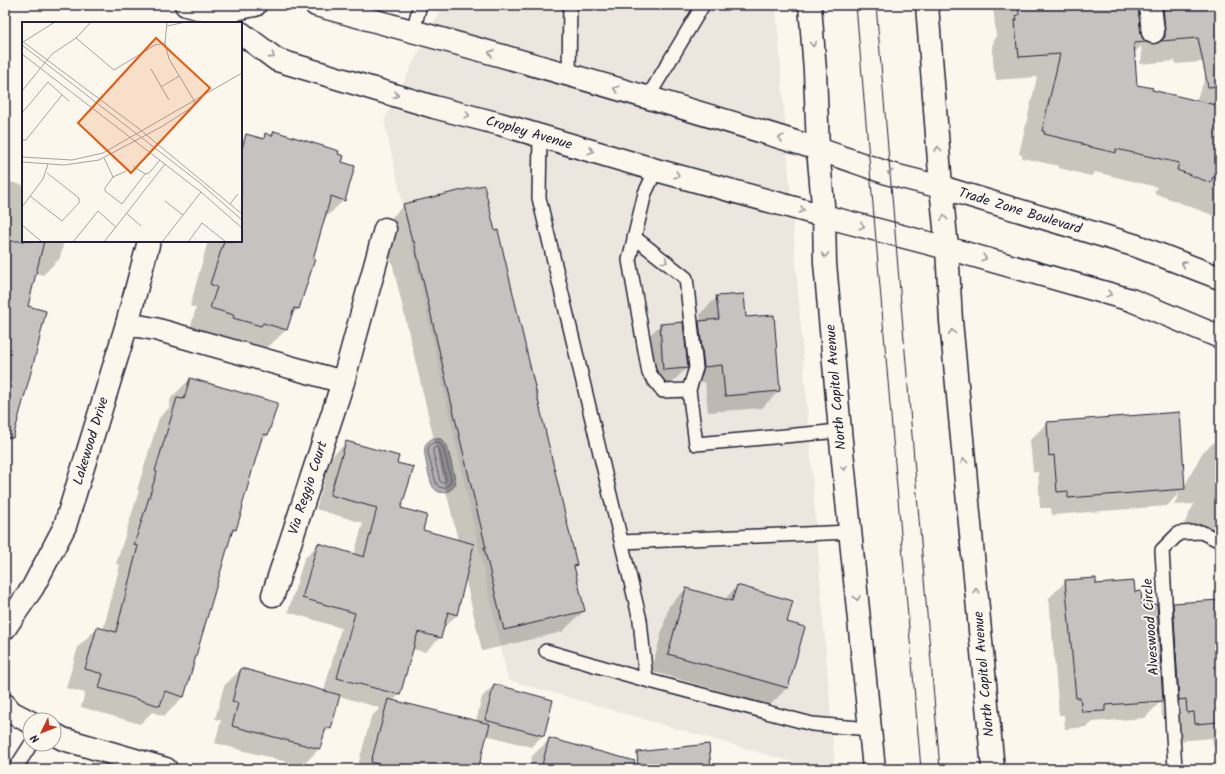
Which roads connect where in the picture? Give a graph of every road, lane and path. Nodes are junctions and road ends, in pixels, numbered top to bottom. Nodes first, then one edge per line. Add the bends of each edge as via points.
1 (186, 5) edge
2 (255, 5) edge
3 (316, 5) edge
4 (420, 5) edge
5 (570, 5) edge
6 (703, 5) edge
7 (810, 5) edge
8 (927, 5) edge
9 (1150, 5) edge
10 (219, 16) edge
11 (413, 31) junction
12 (1153, 32) dead end
13 (242, 34) edge
14 (569, 75) junction
15 (648, 98) junction
16 (540, 136) junction
17 (818, 149) junction
18 (656, 170) junction
19 (941, 188) junction
20 (824, 216) junction
21 (385, 228) dead end
22 (634, 237) junction
23 (149, 242) edge
24 (947, 248) junction
25 (1220, 278) edge
26 (127, 324) junction
27 (1220, 337) edge
28 (342, 382) junction
29 (689, 390) junction
30 (840, 431) junction
31 (850, 532) junction
32 (1220, 541) edge
33 (622, 542) junction
34 (272, 595) dead end
35 (5, 628) edge
36 (546, 650) dead end
37 (646, 680) junction
38 (5, 705) edge
39 (22, 718) edge
40 (870, 729) junction
41 (62, 738) edge
42 (26, 752) edge
43 (156, 768) edge
44 (15, 769) edge
45 (874, 769) edge
46 (993, 769) edge
47 (1175, 769) edge

1 - 10 main road
2 - 10 main road
3 - 11 main road
4 - 11 lane
5 - 14 lane
6 - 15 lane
7 -> 17 main road, North Capitol Avenue
19 -> 8 main road, North Capitol Avenue
9 - 12 main road
14 -> 11 main road
13 -> 16 main road, Cropley Avenue via 277,60
15 -> 14 main road
17 -> 15 main road
16 -> 18 main road, Cropley Avenue
16 - 33 lane via 540,198
19 -> 17 main road, Trade Zone Boulevard via 883,172
17 - 20 main road, North Capitol Avenue
18 -> 20 main road, Cropley Avenue
18 - 22 lane via 645,193
24 -> 19 main road, North Capitol Avenue
25 -> 19 main road, Trade Zone Boulevard via 1137,246
20 -> 24 main road
20 -> 30 main road, North Capitol Avenue via 825,264
21 - 28 main road, Via Reggio Court
22 -> 29 lane via 686,278 696,368
22 - 29 lane via 629,260 649,373 663,391
23 - 26 main road, Lakewood Drive
24 -> 27 main road via 1131,300
46 -> 24 main road, North Capitol Avenue via 951,321
26 - 28 main road
26 - 35 main road, Lakewood Drive via 65,526 32,587
28 - 34 main road, Via Reggio Court
29 - 30 lane via 696,444
30 -> 31 main road, North Capitol Avenue
31 - 33 lane
31 -> 40 main road, North Capitol Avenue
32 - 47 lane, Alveswood Circle via 1201,532 1179,533 1162,550
33 - 37 lane via 640,620
36 - 37 lane
37 - 40 lane via 812,724
38 - 39 main road
40 - 45 main road, North Capitol Avenue
41 - 43 main road
42 - 44 lane

